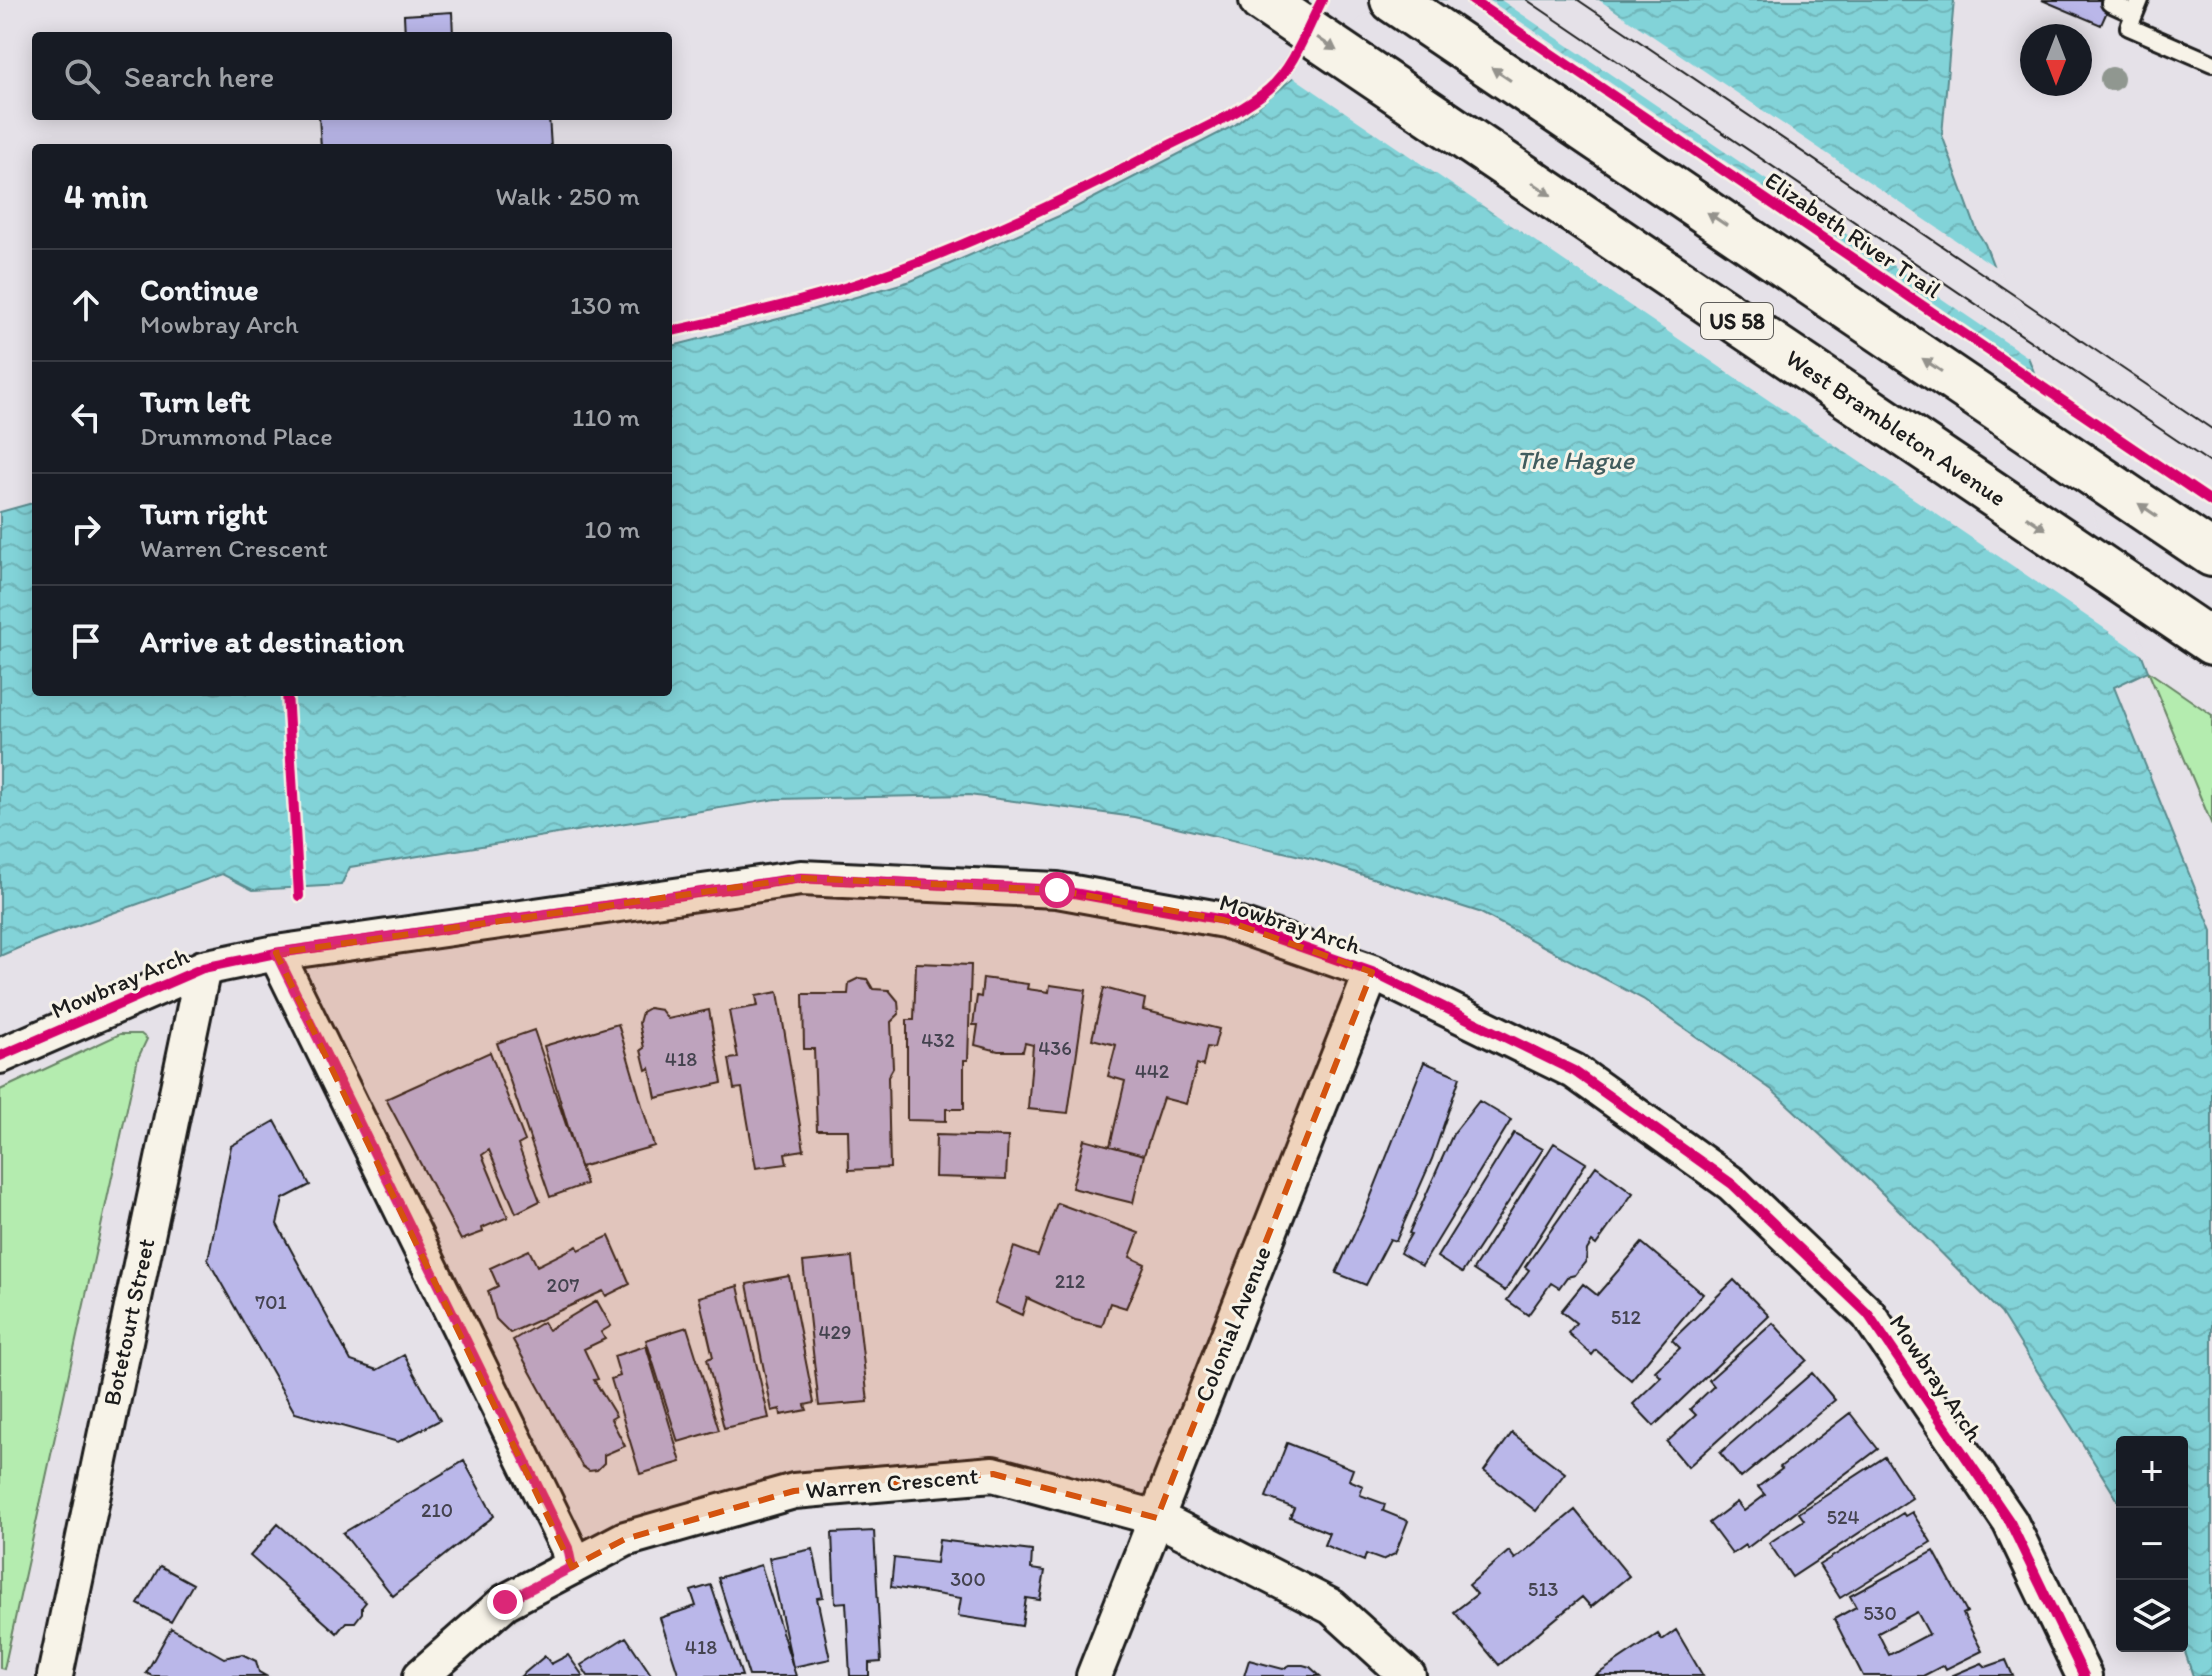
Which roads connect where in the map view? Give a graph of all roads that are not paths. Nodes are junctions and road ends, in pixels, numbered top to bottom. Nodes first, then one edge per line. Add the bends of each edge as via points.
1 (1262, 0) edge
2 (1393, 0) edge
3 (2110, 3) dead end
4 (2137, 7) edge
5 (2212, 63) edge
6 (2212, 554) edge
7 (2212, 642) edge
8 (276, 953) junction
9 (203, 968) junction
10 (1372, 972) junction
11 (0, 1056) edge
12 (1157, 1518) junction
13 (572, 1567) junction
14 (55, 1676) edge
15 (421, 1676) edge
16 (1094, 1676) edge
17 (1408, 1676) edge
18 (2084, 1676) edge

1 -> 7 main road, West Brambleton Avenue / US 58
6 -> 2 main road
3 - 4 lane
4 - 5 lane via 2129,27
8 - 9 street, Mowbray Arch
8 - 10 street, Mowbray Arch via 801,878 1057,890 1224,920
8 - 13 street via 568,1548
9 - 11 street, Mowbray Arch
9 - 14 street, Botetourt Street
10 - 12 street, Colonial Avenue
10 - 18 street, Mowbray Arch via 1574,1071 1732,1184 1868,1314 2010,1522
12 - 13 street, Warren Crescent via 993,1474 794,1491 625,1539
12 - 16 street, Colonial Avenue
12 - 17 street, Warren Crescent via 1332,1607
13 - 15 street, Warren Crescent via 505,1602

